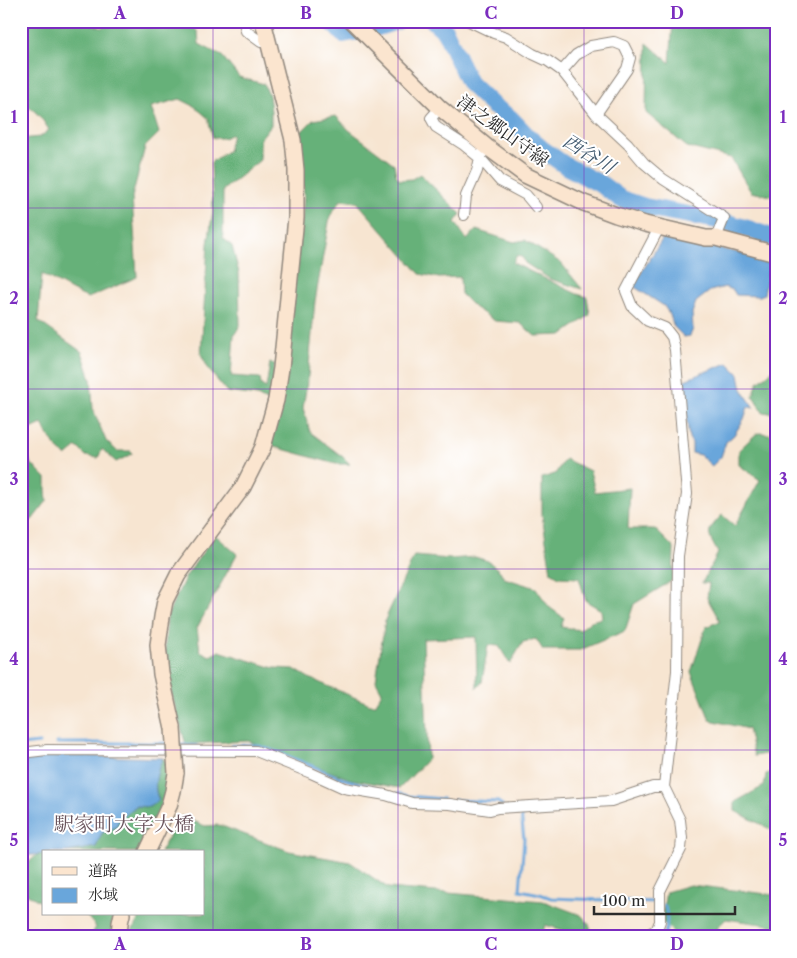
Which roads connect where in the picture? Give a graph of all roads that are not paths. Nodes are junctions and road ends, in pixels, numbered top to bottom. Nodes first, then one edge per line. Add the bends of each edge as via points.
1 (244, 21) edge
2 (263, 21) edge
3 (352, 21) edge
4 (469, 21) edge
5 (268, 41) junction
6 (562, 71) junction
7 (596, 114) junction
8 (483, 152) junction
9 (536, 207) dead end
10 (464, 215) dead end
11 (659, 228) junction
12 (716, 238) junction
13 (776, 254) edge
14 (21, 753) edge
15 (664, 787) junction
16 (148, 850) edge
17 (122, 916) edge
18 (119, 937) edge
19 (644, 937) edge

1 - 5 street via 246,31 261,42
2 - 5 street
3 - 8 street, 津之郷山守線
4 - 6 street via 506,37
5 - 16 street, bridge via 294,140 296,170 296,218 281,368 263,447 243,487 178,575 165,600 158,646 173,728 176,773 169,806
6 - 7 street
6 - 7 street via 576,55 591,46 614,42 624,46 630,58 627,69
7 - 12 street via 663,179 724,218
8 - 9 street via 500,180 526,194
8 - 10 street via 466,196
8 - 11 street, 津之郷山守線 via 584,203
11 - 12 street, 津之郷山守線
11 - 15 street via 626,291 632,306 648,321 665,328 672,337 687,494 678,556 677,671
12 - 13 street, 津之郷山守線
14 - 15 street via 47,750 256,751 344,788 412,803 490,810 611,801 653,787
15 - 19 street via 680,820 681,849 660,891 657,929
17 - 18 street

